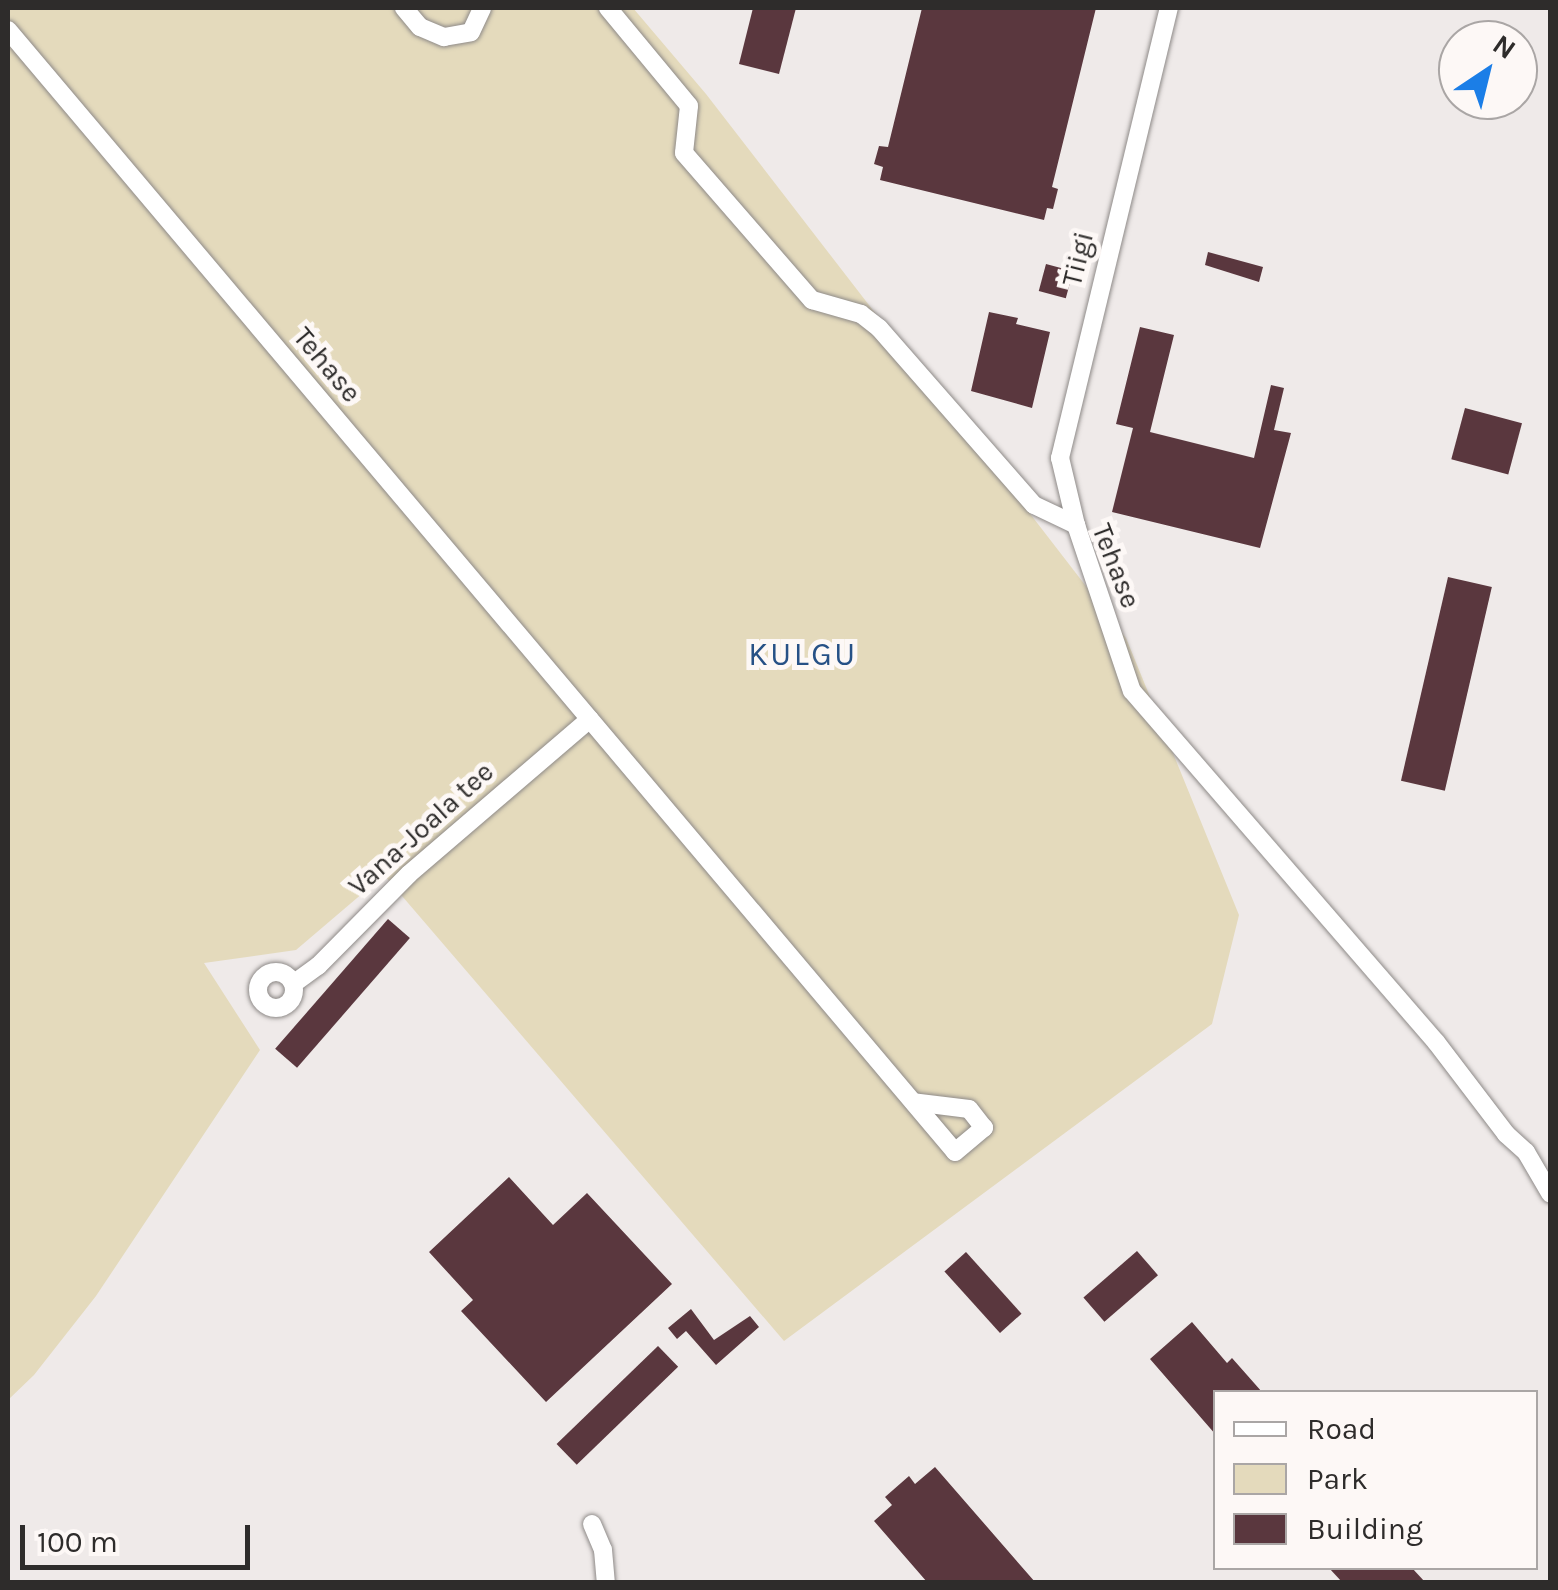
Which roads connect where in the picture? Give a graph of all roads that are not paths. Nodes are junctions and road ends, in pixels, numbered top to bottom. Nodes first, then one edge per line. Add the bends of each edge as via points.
1 (404, 8) edge
2 (482, 8) edge
3 (608, 8) edge
4 (1169, 8) edge
5 (8, 30) edge
6 (1076, 525) junction
7 (590, 719) junction
8 (294, 984) dead end
9 (913, 1102) dead end
10 (1550, 1194) edge
11 (592, 1524) dead end
12 (606, 1582) edge

1 - 2 street via 420,27 444,37 470,32
3 - 6 street, Tehase via 689,106 684,153 812,300 862,314 879,328 1034,505
4 - 6 street, Tiigi via 1060,458
5 - 7 street, Tehase
6 - 10 street, Tehase via 1132,690 1436,1042 1526,1152
7 - 8 street, Vana-Joala tee
7 - 9 street, Tehase
11 - 12 street

